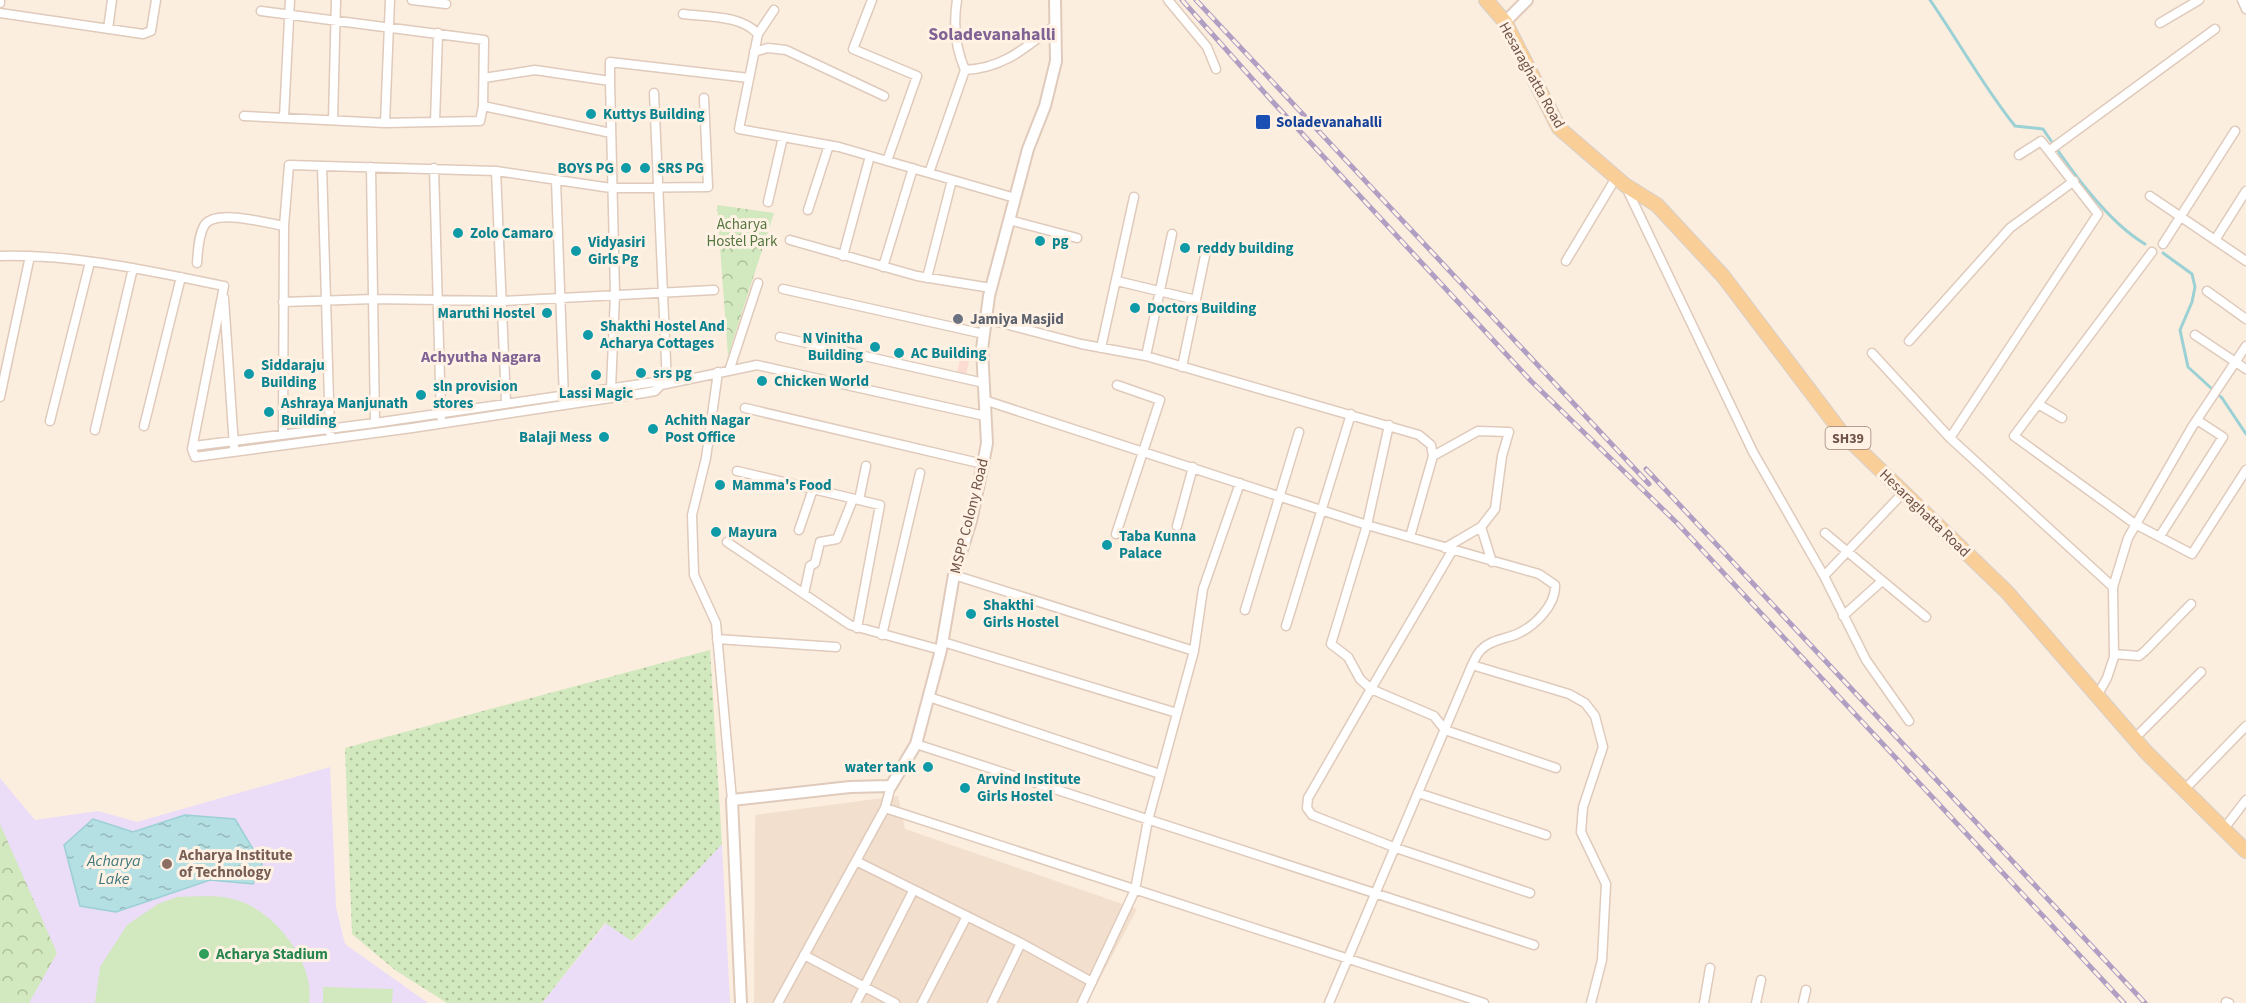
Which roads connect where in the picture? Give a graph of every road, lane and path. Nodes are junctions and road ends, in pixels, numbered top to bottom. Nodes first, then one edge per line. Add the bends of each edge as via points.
1 (112, 0) edge
2 (156, 0) edge
3 (290, 0) edge
4 (336, 0) edge
5 (390, 0) edge
6 (412, 0) edge
7 (872, 0) edge
8 (957, 0) edge
9 (1055, 0) edge
10 (1168, 0) edge
11 (1486, 0) edge
12 (1527, 0) edge
13 (2199, 0) edge
14 (2242, 0) edge
15 (446, 4) dead end
16 (2246, 9) edge
17 (774, 10) dead end
18 (261, 11) dead end
19 (0, 13) edge
20 (683, 14) dead end
21 (287, 15) junction
22 (334, 22) junction
23 (1505, 22) junction
24 (2160, 23) dead end
25 (1055, 25) junction
26 (387, 28) junction
27 (108, 29) junction
28 (2215, 29) dead end
29 (438, 33) junction
30 (758, 34) junction
31 (754, 52) junction
32 (1216, 69) dead end
33 (965, 70) junction
34 (483, 78) junction
35 (749, 78) junction
36 (610, 81) junction
37 (654, 93) dead end
38 (884, 96) dead end
39 (704, 98) dead end
40 (483, 106) junction
41 (244, 116) dead end
42 (284, 117) junction
43 (333, 120) junction
44 (435, 122) junction
45 (385, 123) junction
46 (2235, 130) dead end
47 (611, 133) junction
48 (783, 137) junction
49 (829, 145) junction
50 (2050, 150) junction
51 (2019, 155) dead end
52 (870, 156) junction
53 (887, 161) junction
54 (322, 166) junction
55 (371, 167) junction
56 (434, 168) junction
57 (913, 168) junction
58 (496, 171) junction
59 (929, 173) junction
60 (556, 180) junction
61 (952, 180) junction
62 (1621, 180) junction
63 (2074, 181) junction
64 (611, 188) junction
65 (659, 188) junction
66 (2246, 191) edge
67 (2150, 196) dead end
68 (1134, 197) dead end
69 (1015, 198) junction
70 (768, 202) dead end
71 (808, 210) dead end
72 (2182, 218) junction
73 (1009, 220) junction
74 (284, 226) junction
75 (1172, 234) dead end
76 (1077, 238) dead end
77 (790, 240) dead end
78 (2215, 240) junction
79 (2163, 244) dead end
80 (1206, 251) dead end
81 (2152, 252) dead end
82 (30, 255) junction
83 (0, 256) edge
84 (843, 256) junction
85 (1566, 261) dead end
86 (2246, 261) edge
87 (90, 262) junction
88 (197, 263) dead end
89 (883, 267) junction
90 (133, 268) junction
91 (181, 277) junction
92 (927, 278) junction
93 (1118, 281) junction
94 (758, 283) dead end
95 (224, 286) junction
96 (991, 288) junction
97 (783, 289) dead end
98 (714, 290) dead end
99 (1160, 291) junction
100 (2207, 291) dead end
101 (663, 294) junction
102 (615, 295) junction
103 (560, 298) junction
104 (374, 299) junction
105 (437, 299) junction
106 (1196, 300) junction
107 (502, 301) junction
108 (283, 302) junction
109 (326, 302) junction
110 (986, 319) junction
111 (2246, 319) edge
112 (984, 334) junction
113 (2195, 335) dead end
114 (780, 337) dead end
115 (1909, 340) dead end
116 (2246, 346) edge
117 (1101, 348) junction
118 (1872, 353) dead end
119 (1146, 356) junction
120 (2236, 362) junction
121 (1182, 367) junction
122 (2246, 369) edge
123 (729, 371) junction
124 (718, 372) junction
125 (984, 383) junction
126 (664, 384) junction
127 (1117, 385) dead end
128 (611, 388) junction
129 (563, 394) junction
130 (0, 397) edge
131 (984, 400) junction
132 (506, 402) junction
133 (564, 404) junction
134 (2038, 404) junction
135 (745, 408) dead end
136 (440, 412) junction
137 (1351, 414) junction
138 (985, 416) junction
139 (2062, 418) dead end
140 (2197, 420) junction
141 (50, 421) dead end
142 (375, 423) junction
143 (442, 424) junction
144 (1389, 425) junction
145 (144, 426) dead end
146 (329, 429) junction
147 (95, 430) dead end
148 (1299, 432) dead end
149 (283, 435) junction
150 (1950, 438) junction
151 (330, 439) junction
152 (233, 442) junction
153 (194, 446) junction
154 (1144, 451) junction
155 (236, 452) junction
156 (1433, 456) junction
157 (983, 464) junction
158 (866, 466) dead end
159 (1193, 467) junction
160 (2246, 470) edge
161 (737, 471) dead end
162 (920, 473) dead end
163 (1239, 483) junction
164 (813, 489) junction
165 (1903, 493) junction
166 (1280, 496) junction
167 (856, 499) junction
168 (1321, 509) junction
169 (2135, 524) junction
170 (1367, 525) junction
171 (1177, 526) dead end
172 (1481, 527) junction
173 (799, 530) dead end
174 (1825, 533) dead end
175 (1116, 534) dead end
176 (2160, 536) junction
177 (1410, 537) junction
178 (727, 542) dead end
179 (1449, 550) junction
180 (1846, 553) junction
181 (1492, 562) junction
182 (954, 575) junction
183 (1824, 576) junction
184 (1882, 581) junction
185 (2113, 587) junction
186 (804, 594) junction
187 (2191, 604) dead end
188 (1245, 610) dead end
189 (1843, 616) junction
190 (1926, 616) dead end
191 (1286, 626) dead end
192 (857, 627) junction
193 (882, 635) junction
194 (717, 639) junction
195 (942, 646) junction
196 (836, 647) dead end
197 (1194, 651) junction
198 (2114, 654) junction
199 (1472, 665) junction
200 (2201, 672) dead end
201 (1371, 689) junction
202 (2097, 696) junction
203 (929, 697) junction
204 (1177, 713) junction
205 (1909, 721) dead end
206 (2246, 726) edge
207 (1445, 730) junction
208 (2134, 739) junction
209 (916, 744) junction
210 (1556, 768) dead end
211 (1160, 774) junction
212 (891, 786) junction
213 (2184, 790) junction
214 (1418, 793) junction
215 (732, 800) junction
216 (2246, 801) edge
217 (885, 808) junction
218 (1148, 820) junction
219 (2223, 830) junction
220 (1546, 835) dead end
221 (1396, 848) junction
222 (2246, 851) edge
223 (856, 861) junction
224 (1134, 890) junction
225 (913, 891) junction
226 (1530, 893) dead end
227 (1377, 894) junction
228 (967, 916) junction
229 (1021, 943) junction
230 (1534, 945) dead end
231 (804, 955) junction
232 (1348, 960) junction
233 (1710, 968) dead end
234 (1761, 980) dead end
235 (1092, 982) junction
236 (864, 986) junction
237 (1806, 990) dead end
238 (741, 1003) edge
239 (778, 1003) edge
240 (856, 1003) edge
241 (895, 1003) edge
242 (922, 1003) edge
243 (992, 1003) edge
244 (1082, 1003) edge
245 (1329, 1003) edge
246 (1484, 1003) edge
247 (1592, 1003) edge
248 (1704, 1003) edge
249 (1756, 1003) edge
250 (1803, 1003) edge

1 - 27 street
2 - 27 street via 151,31 143,34
3 - 21 street
4 - 22 street
5 - 26 street
6 - 15 street
7 - 53 street via 853,49 917,76
8 - 33 street via 956,44
9 - 25 street, MSPP Colony Road
10 - 32 street via 1207,47
11 - 23 main road, Hesaraghatta Road / SH39
12 - 23 street
13 - 24 street
14 - 16 street
17 - 30 street
18 - 21 street
19 - 27 street
20 - 30 street via 736,21 751,26
21 - 22 street
21 - 42 street
22 - 26 street
22 - 43 street
23 - 62 main road, Hesaraghatta Road / SH39 via 1559,128
25 - 33 street via 1001,64
25 - 69 street, MSPP Colony Road via 1056,61 1046,106 1028,149
26 - 29 street
26 - 45 street
28 - 50 street
29 - 34 street via 484,40
29 - 44 street
30 - 31 street
31 - 35 street
31 - 38 street via 768,48 786,50
33 - 59 street
34 - 36 street via 535,70
34 - 40 street
35 - 36 street via 610,62
35 - 48 street via 739,129
36 - 47 street
37 - 65 street
39 - 65 street via 708,187
40 - 44 street via 480,121
40 - 47 street
41 - 42 street
42 - 43 street
43 - 45 street
44 - 45 street
46 - 72 street
47 - 64 street
48 - 49 street
48 - 70 street
49 - 52 street
49 - 71 street
50 - 51 street via 2041,141
50 - 63 street
52 - 53 street
52 - 84 street
53 - 57 street
54 - 55 street
54 - 74 street via 289,165
54 - 109 street
55 - 56 street
55 - 104 street
56 - 58 street
56 - 105 street
57 - 59 street
57 - 89 street
58 - 60 street
58 - 107 street
59 - 61 street
60 - 64 street
60 - 103 street
61 - 69 street
61 - 92 street
62 - 85 street
62 - 165 main road, Hesaraghatta Road / SH39 via 1657,205 1723,276 1842,433
62 - 183 street via 1753,452
63 - 115 street via 2010,228
63 - 150 street via 2098,214
64 - 65 street
64 - 102 street
65 - 101 street
66 - 78 street
67 - 72 street
68 - 93 street
69 - 73 street, MSPP Colony Road
72 - 78 street
72 - 79 street
73 - 76 street
73 - 96 street, MSPP Colony Road
74 - 88 street via 222,216 210,219 201,237
74 - 108 street
75 - 99 street
77 - 84 street
78 - 86 street
80 - 106 street
81 - 134 street
82 - 83 street
82 - 87 street
82 - 130 street
84 - 89 street
87 - 90 street
87 - 141 street
89 - 92 street
90 - 91 street
90 - 147 street
91 - 95 street
91 - 145 street
92 - 96 street
93 - 99 street
93 - 117 street
94 - 123 street
95 - 152 street
95 - 153 street
96 - 110 street, MSPP Colony Road
97 - 112 street
98 - 101 street
99 - 106 street
99 - 119 street
100 - 111 street
101 - 102 street
101 - 126 street
102 - 103 street
102 - 128 street
103 - 107 street
103 - 129 street
104 - 105 street
104 - 109 street
104 - 142 street
105 - 107 street
105 - 136 street
106 - 121 street
107 - 132 street
108 - 109 street
108 - 149 street
109 - 146 street
110 - 112 street, MSPP Colony Road
110 - 117 street
112 - 125 street, MSPP Colony Road
113 - 120 street
114 - 125 street
116 - 120 street
117 - 119 street
118 - 150 street
119 - 121 street
120 - 122 street
120 - 140 street
121 - 137 street
123 - 124 street
123 - 138 street via 757,365
124 - 126 street
124 - 194 street via 706,458 692,515 694,575 716,623
125 - 131 street, MSPP Colony Road
126 - 128 street
126 - 133 street via 655,391
127 - 154 street via 1160,400
128 - 129 street
129 - 132 street
129 - 133 street
131 - 138 street, MSPP Colony Road
131 - 154 street
132 - 136 street
133 - 143 street
134 - 139 street
134 - 169 street via 2014,436
135 - 157 street
136 - 142 street
136 - 143 street
137 - 144 street
137 - 168 street
138 - 157 street, MSPP Colony Road via 987,443
140 - 169 street
140 - 176 street via 2223,437
142 - 146 street
143 - 151 street
144 - 156 street via 1419,435 1431,445
144 - 170 street
146 - 149 street
146 - 151 street
148 - 166 street
149 - 152 street
150 - 185 street
151 - 155 street
152 - 153 street
152 - 155 street
153 - 155 street via 195,457
154 - 159 street
154 - 175 street
156 - 172 street via 1478,431 1509,432 1495,509
156 - 177 street
157 - 182 street, MSPP Colony Road
158 - 167 street
159 - 163 street
159 - 171 street
160 - 176 street via 2192,554
161 - 164 street
162 - 193 street
163 - 166 street
163 - 197 street via 1203,589
164 - 167 street
164 - 173 street
165 - 180 street
165 - 202 main road, Hesaraghatta Road / SH39 via 2007,592
166 - 168 street
166 - 188 street
167 - 186 street via 837,539 820,542
167 - 192 street via 880,505
168 - 170 street
168 - 191 street
169 - 176 street
169 - 185 street
170 - 177 street
170 - 201 street via 1331,644 1348,657 1360,679
172 - 179 street
172 - 181 street
174 - 180 street
177 - 179 street
178 - 186 street
179 - 181 street
179 - 201 street
180 - 183 street
180 - 184 street
181 - 199 street via 1553,581 1554,600 1519,634 1479,651
182 - 195 street, MSPP Colony Road
182 - 197 street
183 - 189 street
184 - 189 street
184 - 190 street
185 - 198 street
186 - 192 street
187 - 198 street via 2139,656
189 - 205 street via 1866,660
192 - 193 street
193 - 195 street
194 - 196 street
194 - 215 street
195 - 203 street, MSPP Colony Road
195 - 204 street
197 - 204 street
198 - 202 street
199 - 207 street
199 - 247 street via 1569,693 1585,703 1595,716 1603,747 1582,807 1581,832 1606,884 1602,960
200 - 208 street
201 - 207 street via 1434,716
201 - 221 street via 1308,798 1307,808 1312,815
202 - 208 main road, Hesaraghatta Road / SH39
203 - 209 street, MSPP Colony Road
203 - 211 street
204 - 211 street
206 - 213 street
207 - 210 street
207 - 214 street
208 - 213 main road, Hesaraghatta Road / SH39
209 - 212 street, MSPP Colony Road
209 - 218 street
211 - 218 street
212 - 215 street
212 - 217 street, MSPP Colony Road
213 - 219 main road, Hesaraghatta Road / SH39
214 - 220 street
214 - 221 street
215 - 238 street
216 - 219 street
217 - 223 street, MSPP Colony Road
217 - 224 street
218 - 224 street
218 - 227 street
219 - 222 main road, Hesaraghatta Road / SH39
221 - 226 street
221 - 227 street
223 - 225 street
223 - 231 street, MSPP Colony Road
224 - 232 street
224 - 235 street
225 - 228 street
225 - 236 street
227 - 230 street
227 - 232 street
228 - 229 street
228 - 242 street
229 - 235 street
229 - 243 street
231 - 236 street
231 - 239 street, MSPP Colony Road
232 - 245 street
232 - 246 street
233 - 248 street
234 - 249 street
235 - 244 street
236 - 240 street
236 - 241 street
237 - 250 street

